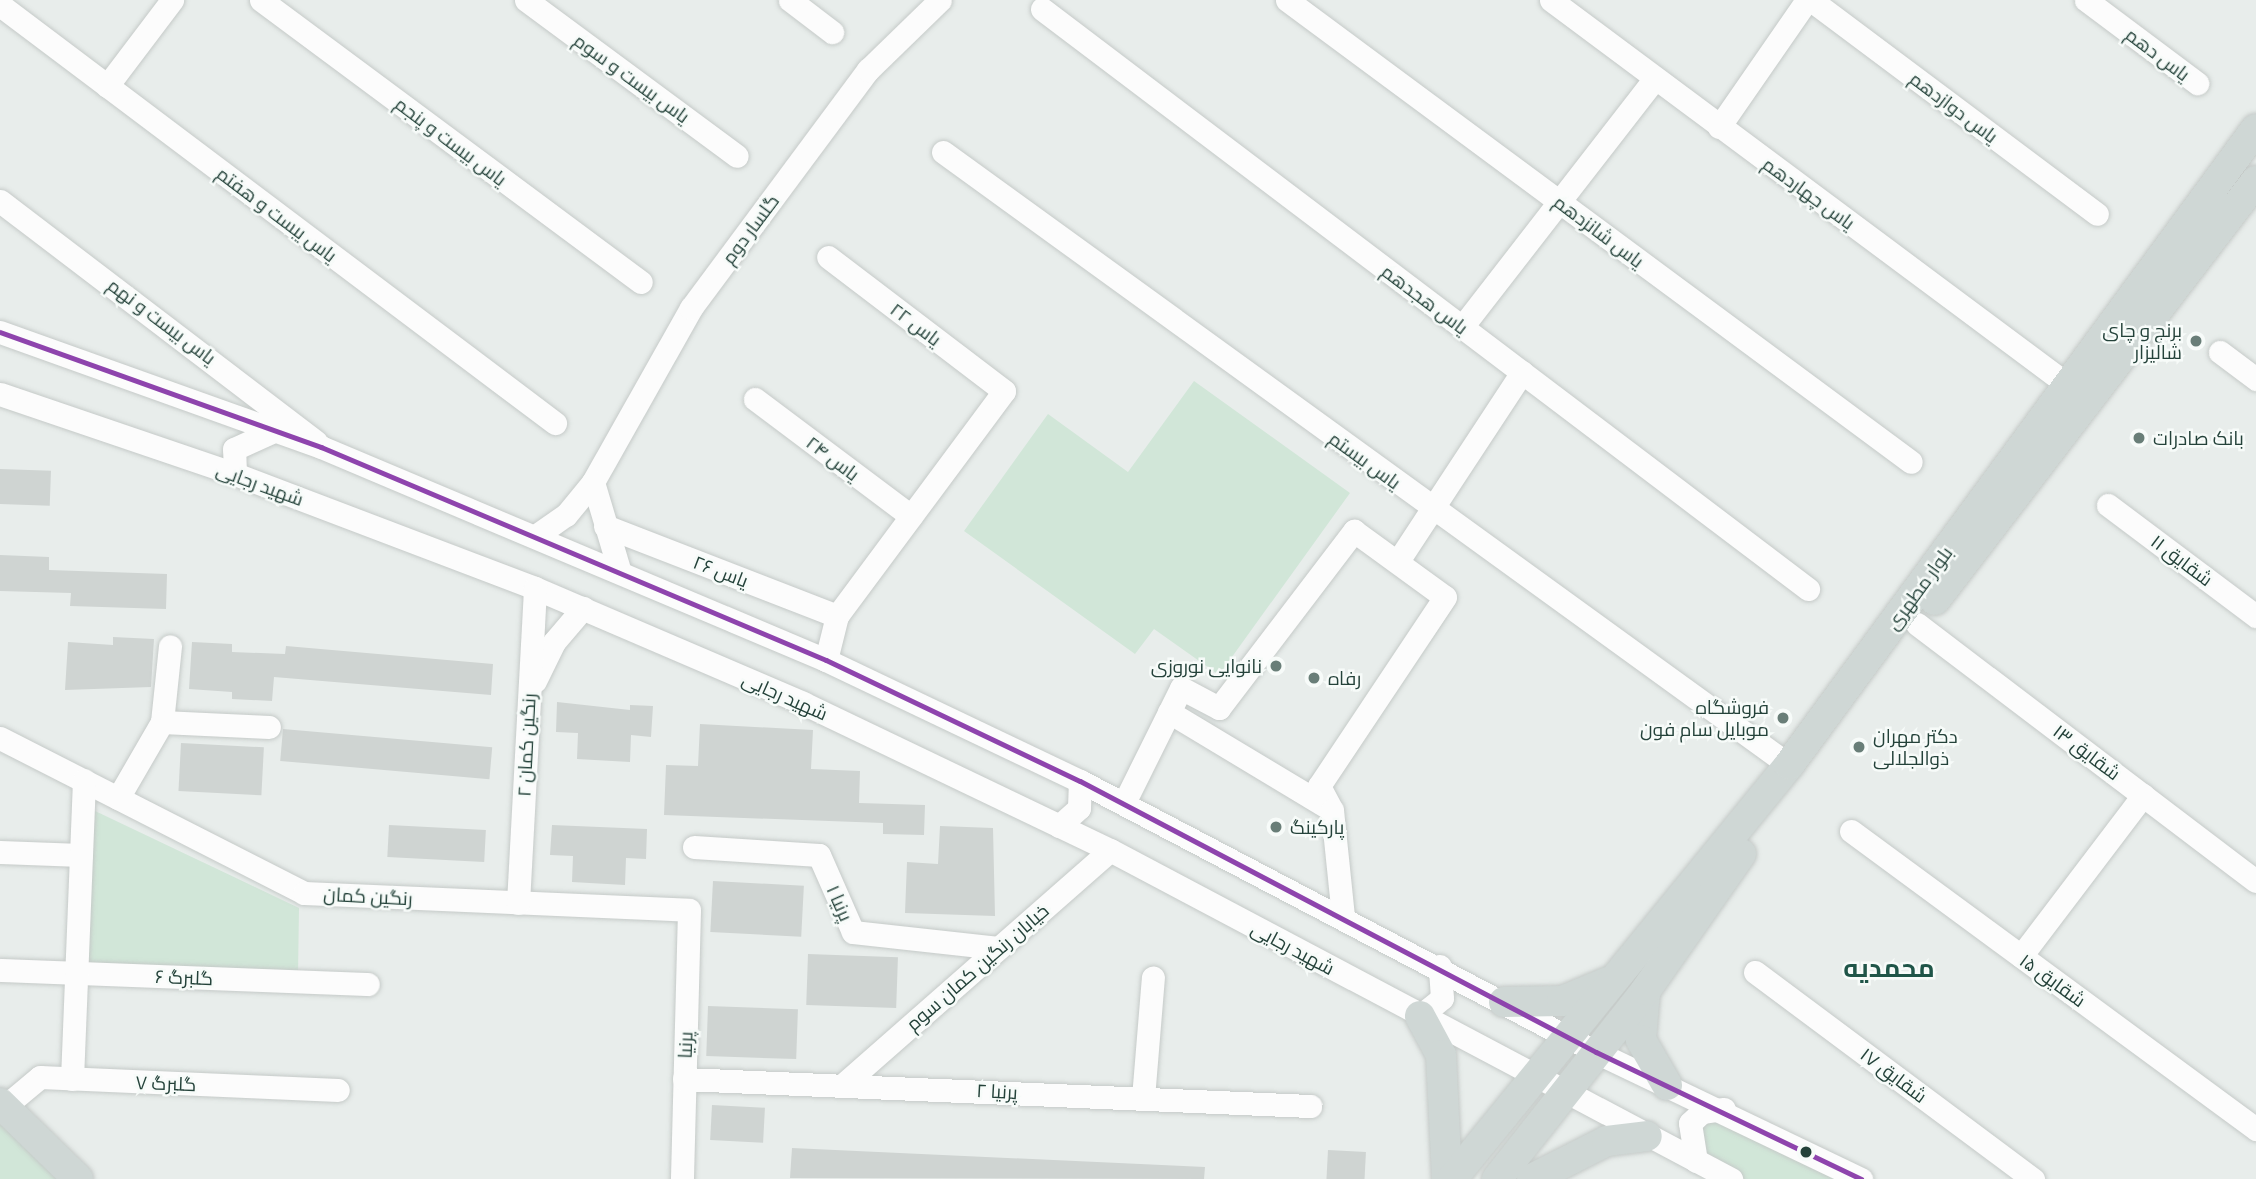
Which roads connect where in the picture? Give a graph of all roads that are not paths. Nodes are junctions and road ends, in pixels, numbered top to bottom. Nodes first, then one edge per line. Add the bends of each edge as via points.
1 (172, 0) edge
2 (261, 0) edge
3 (526, 0) edge
4 (790, 0) edge
5 (940, 0) edge
6 (1287, 0) edge
7 (1551, 0) edge
8 (1809, 0) edge
9 (2086, 0) edge
10 (1042, 9) dead end
11 (4, 17) edge
12 (832, 32) dead end
13 (1655, 78) junction
14 (2197, 83) dead end
15 (107, 86) junction
16 (1719, 127) junction
17 (2256, 129) edge
18 (943, 152) dead end
19 (737, 156) dead end
20 (2256, 181) edge
21 (0, 201) edge
22 (1559, 201) junction
23 (2097, 214) dead end
24 (828, 257) dead end
25 (641, 282) dead end
26 (1462, 327) junction
27 (0, 332) edge
28 (2220, 352) dead end
29 (1522, 372) junction
30 (2256, 379) edge
31 (2068, 385) junction
32 (0, 394) edge
33 (755, 400) dead end
34 (555, 423) dead end
35 (276, 430) junction
36 (321, 447) junction
37 (1911, 462) dead end
38 (235, 474) junction
39 (593, 482) junction
40 (2108, 505) dead end
41 (1433, 510) junction
42 (911, 516) junction
43 (605, 526) junction
44 (537, 535) junction
45 (1398, 561) junction
46 (619, 569) junction
47 (535, 588) junction
48 (1808, 589) dead end
49 (583, 608) junction
50 (837, 616) junction
51 (2256, 616) edge
52 (1917, 624) junction
53 (170, 646) dead end
54 (825, 660) junction
55 (529, 694) junction
56 (1169, 712) junction
57 (162, 722) junction
58 (269, 727) dead end
59 (0, 738) edge
60 (1789, 765) junction
61 (84, 780) junction
62 (1080, 781) junction
63 (2143, 795) junction
64 (118, 798) junction
65 (1124, 803) junction
66 (1332, 810) junction
67 (1059, 826) junction
68 (1851, 831) dead end
69 (694, 847) dead end
70 (1110, 850) junction
71 (0, 852) edge
72 (81, 855) junction
73 (2256, 881) edge
74 (518, 902) junction
75 (689, 910) joint
76 (1343, 916) junction
77 (998, 948) junction
78 (2021, 956) junction
79 (1440, 966) junction
80 (0, 970) edge
81 (76, 972) junction
82 (1755, 972) dead end
83 (1153, 977) dead end
84 (1614, 979) junction
85 (368, 984) dead end
86 (1646, 990) junction
87 (1504, 1002) junction
88 (1420, 1016) junction
89 (1568, 1037) junction
90 (890, 1044) junction
91 (1596, 1052) junction
92 (72, 1079) junction
93 (684, 1079) junction
94 (1535, 1079) junction
95 (844, 1084) junction
96 (1667, 1085) junction
97 (895, 1087) junction
98 (338, 1090) dead end
99 (1563, 1094) junction
100 (1143, 1098) junction
101 (2, 1105) edge
102 (1310, 1105) dead end
103 (1724, 1109) junction
104 (2256, 1129) edge
105 (1647, 1136) junction
106 (1696, 1161) junction
107 (78, 1179) edge
108 (682, 1179) edge
109 (1449, 1179) edge
110 (1497, 1179) edge
111 (1532, 1179) edge
112 (1731, 1179) edge
113 (1861, 1179) edge
114 (2033, 1179) edge

1 - 15 street
2 - 25 street, یاس بیست و پنجم
3 - 19 street, یاس بیست و سوم
4 - 12 street
5 - 39 street, گلسار دوم via 867,70 691,308
6 - 22 street, یاس شانزدهم
7 - 13 street, یاس چهاردهم
8 - 16 street
8 - 23 street, یاس دوازدهم
9 - 14 street, یاس دهم
10 - 26 street, یاس هجدهم
11 - 15 street, یاس یبست و هفتم
13 - 16 street, یاس چهاردهم
13 - 22 street
15 - 34 street, یاس یبست و هفتم
16 - 31 street, یاس چهاردهم
17 - 31 main road, بلوار مطهری
18 - 41 street, یاس بیستم
20 - 52 main road, بلوار مطهری
21 - 36 street, یاس بیست و نهم via 296,421
22 - 26 street
22 - 37 street, یاس شانزدهم
24 - 42 street, یاس ۲۲ via 1003,391
26 - 29 street, یاس هجدهم
27 - 35 street
28 - 30 street
29 - 41 street
29 - 48 street, یاس هجدهم
31 - 60 main road, بلوار مطهری
32 - 38 street, شهید رجایی
33 - 42 street, یاس ۲۴
35 - 36 street
35 - 38 street via 234,449
36 - 44 street
38 - 47 street, شهید رجایی
39 - 43 street
39 - 44 street, گلسار دوم via 566,515
40 - 51 street, شقایق ۱۱
41 - 45 street
41 - 60 street, یاس بیستم
42 - 50 street
43 - 46 street
43 - 50 street, یاس ۲۶
44 - 46 street
45 - 56 street via 1353,531 1219,708 1181,688
45 - 66 street via 1445,597 1325,771 1319,786
46 - 54 street
47 - 49 street, شهید رجایی
47 - 55 street, رنگین کمان ۲
49 - 55 street via 554,642
49 - 67 street, شهید رجایی via 803,703
50 - 54 street
52 - 63 street, شقایق ۱۳
52 - 86 main road, بلوار مطهری
53 - 57 street
54 - 62 street
55 - 74 street, رنگین کمان ۲
56 - 65 street
56 - 66 street
57 - 58 street
57 - 64 street
59 - 61 street, رنگین کمان
60 - 84 main road, بلوار مطهری
61 - 64 street, رنگین کمان
61 - 72 street
62 - 65 street
62 - 67 street via 1079,808
63 - 73 street, شقایق ۱۳
63 - 78 street
64 - 74 street, رنگین کمان via 304,893
65 - 76 street
66 - 76 street
67 - 70 street, شهید رجایی
68 - 78 street, شقایق ۱۵
69 - 77 street, پرنیا ۱ via 819,855 853,932
70 - 77 street, خیابان رنگین کمان سوم
70 - 88 street, شهید رجایی
71 - 72 street
72 - 81 street
74 - 75 street, رنگین کمان
75 - 93 street, پرنیا
76 - 79 street
77 - 90 street, خیابان رنگین کمان سوم
78 - 104 street, شقایق ۱۵
79 - 87 street
79 - 88 street via 1442,998
80 - 81 street, گلبرگ ۶
81 - 85 street, گلبرگ ۶
81 - 92 street
82 - 114 street, شقایق ۱۷
83 - 100 street
84 - 87 main road via 1562,1000
84 - 89 main road, بلوار مطهری
86 - 91 main road, بلوار مطهری
86 - 96 main road via 1641,1040
87 - 89 street
88 - 94 street, شهید رجایی
88 - 109 main road via 1441,1055
89 - 91 street
89 - 94 main road, بلوار مطهری
90 - 95 street, خیابان رنگین کمان سوم
90 - 97 street
91 - 96 street
91 - 99 main road, بلوار مطهری
92 - 98 street, گلبرگ ۷
92 - 101 street, گلبرگ ۷ via 40,1077
93 - 95 street, پرنیا ۲
93 - 108 street, پرنیا
94 - 99 street, شهید رجایی
94 - 109 main road, بلوار مطهری
95 - 97 street, پرنیا ۲
96 - 103 street
97 - 100 street, پرنیا ۲
99 - 105 street
99 - 110 main road, بلوار مطهری
100 - 102 street, پرنیا ۲
101 - 107 main road
103 - 106 street via 1702,1112 1690,1123
103 - 113 street
105 - 106 street
105 - 111 main road via 1607,1141
106 - 112 street

